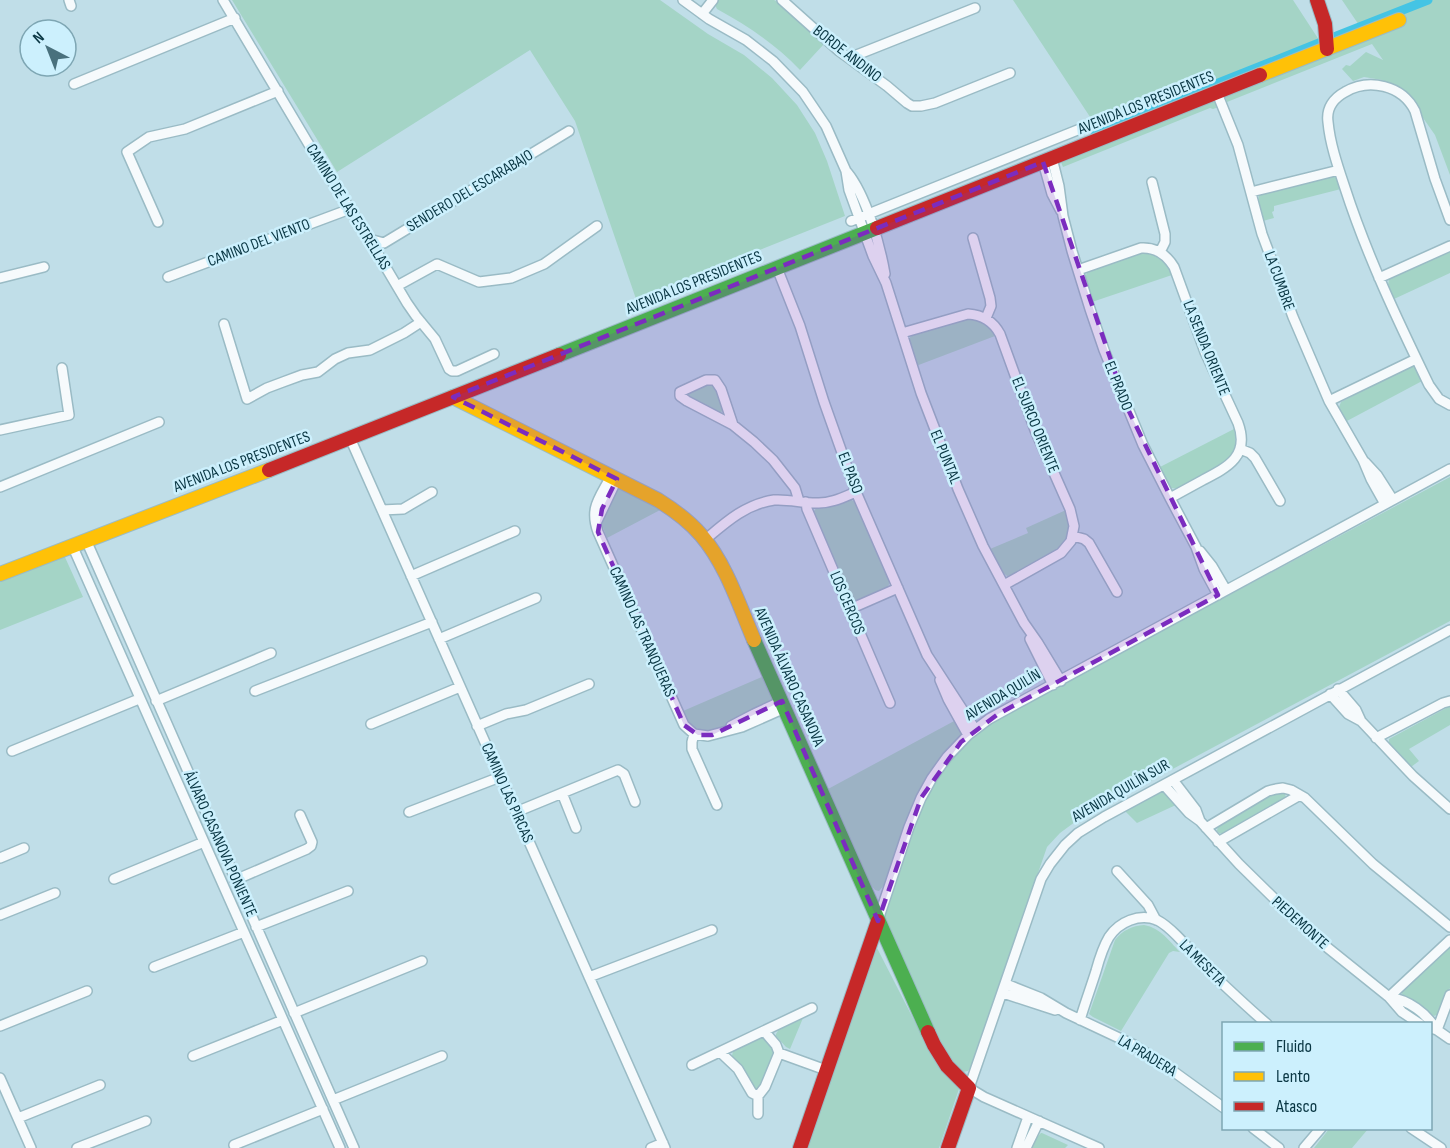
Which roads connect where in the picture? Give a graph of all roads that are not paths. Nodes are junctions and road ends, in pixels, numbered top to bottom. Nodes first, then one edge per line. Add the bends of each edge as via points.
1 (224, 0) edge
2 (713, 0) edge
3 (782, 0) edge
4 (1317, 0) edge
5 (688, 2) edge
6 (975, 8) dead end
7 (702, 14) junction
8 (235, 18) junction
9 (1399, 20) dead end
10 (1327, 49) junction
11 (849, 58) junction
12 (1010, 73) dead end
13 (75, 84) dead end
14 (278, 91) junction
15 (1217, 93) junction
16 (1085, 127) dead end
17 (569, 130) dead end
18 (1047, 160) junction
19 (1339, 170) junction
20 (1152, 182) dead end
21 (1251, 192) junction
22 (350, 209) junction
23 (859, 218) junction
24 (1450, 220) edge
25 (158, 222) dead end
26 (597, 226) dead end
27 (869, 232) junction
28 (973, 238) dead end
29 (369, 239) junction
30 (1450, 246) edge
31 (1160, 252) junction
32 (44, 267) dead end
33 (777, 268) junction
34 (1078, 270) junction
35 (168, 277) dead end
36 (0, 278) edge
37 (1379, 278) junction
38 (397, 286) junction
39 (986, 318) junction
40 (421, 322) junction
41 (224, 324) dead end
42 (902, 333) junction
43 (494, 354) dead end
44 (1416, 359) junction
45 (62, 368) dead end
46 (453, 397) junction
47 (1329, 401) junction
48 (1450, 405) edge
49 (159, 422) dead end
50 (734, 425) junction
51 (0, 430) edge
52 (350, 438) junction
53 (1240, 449) junction
54 (1450, 469) edge
55 (614, 477) junction
56 (0, 487) edge
57 (432, 492) dead end
58 (856, 492) junction
59 (1170, 498) junction
60 (1280, 501) dead end
61 (802, 502) junction
62 (1389, 502) junction
63 (381, 510) junction
64 (514, 531) dead end
65 (1073, 536) junction
66 (706, 539) junction
67 (86, 540) junction
68 (72, 545) junction
69 (0, 574) edge
70 (411, 576) junction
71 (1004, 585) junction
72 (898, 588) junction
73 (1117, 592) dead end
74 (1222, 593) junction
75 (536, 598) dead end
76 (850, 609) junction
77 (432, 622) junction
78 (1450, 630) edge
79 (439, 639) junction
80 (271, 652) dead end
81 (141, 666) junction
82 (128, 672) junction
83 (1057, 683) junction
84 (590, 684) dead end
85 (460, 687) junction
86 (255, 691) dead end
87 (1334, 692) junction
88 (140, 699) junction
89 (156, 701) junction
90 (1450, 701) edge
91 (890, 703) dead end
92 (783, 705) junction
93 (371, 724) dead end
94 (477, 726) junction
95 (972, 732) junction
96 (694, 734) junction
97 (1376, 738) junction
98 (12, 751) dead end
99 (500, 777) junction
100 (1168, 782) junction
101 (562, 793) junction
102 (1300, 795) junction
103 (635, 802) dead end
104 (717, 805) dead end
105 (1450, 809) edge
106 (409, 812) dead end
107 (516, 812) junction
108 (300, 815) dead end
109 (1203, 825) junction
110 (576, 828) dead end
111 (204, 842) junction
112 (1218, 842) junction
113 (24, 848) dead end
114 (0, 858) edge
115 (1117, 871) dead end
116 (114, 879) dead end
117 (235, 880) junction
118 (348, 891) dead end
119 (55, 893) dead end
120 (1143, 899) junction
121 (0, 915) edge
122 (1140, 918) junction
123 (1156, 920) junction
124 (878, 921) junction
125 (256, 927) junction
126 (1450, 927) edge
127 (711, 930) dead end
128 (244, 932) junction
129 (1450, 940) edge
130 (422, 961) dead end
131 (154, 967) dead end
132 (274, 968) junction
133 (262, 973) junction
134 (589, 977) junction
135 (1004, 988) junction
136 (87, 992) dead end
137 (1450, 995) edge
138 (1389, 997) junction
139 (812, 1008) dead end
140 (294, 1013) junction
141 (283, 1020) junction
142 (1080, 1020) junction
143 (1266, 1022) edge
144 (1418, 1022) edge
145 (1430, 1022) edge
146 (0, 1026) edge
147 (1434, 1029) edge
148 (764, 1031) junction
149 (1450, 1039) edge
150 (720, 1052) junction
151 (779, 1053) junction
152 (193, 1056) dead end
153 (442, 1056) dead end
154 (692, 1065) dead end
155 (826, 1070) junction
156 (0, 1078) edge
157 (100, 1085) dead end
158 (969, 1088) junction
159 (758, 1096) junction
160 (333, 1100) junction
161 (1222, 1107) edge
162 (323, 1109) junction
163 (758, 1114) dead end
164 (1028, 1117) junction
165 (18, 1118) junction
166 (146, 1121) dead end
167 (1039, 1121) junction
168 (1255, 1130) edge
169 (1318, 1130) edge
170 (1414, 1130) edge
171 (234, 1145) dead end
172 (664, 1146) edge
173 (31, 1148) edge
174 (77, 1148) edge
175 (340, 1148) edge
176 (354, 1148) edge
177 (651, 1148) edge
178 (800, 1148) edge
179 (948, 1148) edge
180 (1017, 1148) edge
181 (1026, 1148) edge
182 (1099, 1148) edge
183 (1279, 1148) edge
184 (1304, 1148) edge
185 (1441, 1148) edge

1 - 8 street, CAMINO DE LAS ESTRELLAS
2 - 7 street
3 - 11 street, BORDE ANDINO
4 - 10 street
5 - 7 street, EL PUNTAL
6 - 11 street
7 - 23 street, EL PUNTAL via 759,49 808,99 834,142
8 - 13 street
8 - 14 street, CAMINO DE LAS ESTRELLAS
9 - 10 street, AVENIDA LOS PRESIDENTES
10 - 15 street, AVENIDA LOS PRESIDENTES
11 - 12 street, BORDE ANDINO via 912,106 935,103
14 - 22 street, CAMINO DE LAS ESTRELLAS
14 - 25 street via 185,129 149,137 127,152
15 - 18 street, AVENIDA LOS PRESIDENTES
15 - 21 street, LA CUMBRE
16 - 23 street, AVENIDA LOS PRESIDENTES
17 - 29 street, SENDERO DEL ESCARABAJO via 384,243
18 - 27 street, AVENIDA LOS PRESIDENTES
18 - 34 street, EL PRADO via 1052,194 1063,216
19 - 21 street
19 - 24 street via 1328,123 1332,102 1358,86 1376,84 1390,88 1406,98 1415,111
19 - 37 street
20 - 31 street via 1165,234
21 - 47 street, LA CUMBRE via 1279,282
22 - 29 street, CAMINO DE LAS ESTRELLAS
22 - 35 street, CAMINO DEL VIENTO
23 - 27 street, EL PUNTAL
26 - 38 street via 544,264 511,278 479,282 437,264
27 - 33 street, AVENIDA LOS PRESIDENTES
27 - 42 street, EL PUNTAL
28 - 39 street via 990,297
29 - 38 street, CAMINO DE LAS ESTRELLAS
30 - 37 street
31 - 34 street via 1140,248
31 - 53 street, LA SENDA ORIENTE via 1174,267 1208,360 1238,423
32 - 36 street
33 - 46 street, AVENIDA LOS PRESIDENTES
33 - 58 street, EL PASO
34 - 59 street, EL PRADO via 1123,399
37 - 44 street
38 - 40 street, CAMINO DE LAS ESTRELLAS
39 - 42 street via 963,315
39 - 65 street, EL SURCO ORIENTE via 1000,334 1074,521
40 - 41 street via 370,350 348,353 318,372 267,388 247,399
40 - 43 street, CAMINO DE LAS ESTRELLAS via 452,371
42 - 71 street, EL PUNTAL via 947,464
44 - 47 street
44 - 48 street via 1435,395
45 - 51 street via 69,415
46 - 52 street, AVENIDA LOS PRESIDENTES
46 - 55 street, AVENIDA ÁLVARO CASANOVA
47 - 62 street, LA CUMBRE via 1363,460 1377,475
49 - 56 street
50 - 50 street, LOS CERCOS via 715,380 680,392 687,401
50 - 61 street, LOS CERCOS via 780,468
52 - 63 street, CAMINO LAS PIRCAS
52 - 67 street, AVENIDA LOS PRESIDENTES
53 - 59 street via 1228,466
53 - 60 street via 1255,458
54 - 62 street, AVENIDA QUILÍN
55 - 66 street, AVENIDA ÁLVARO CASANOVA via 674,510
55 - 96 street, CAMINO LAS TRANQUERAS via 595,508 596,526 682,721
57 - 63 street via 402,509
58 - 61 street via 830,502
58 - 72 street, EL PASO
59 - 74 street, EL PRADO via 1204,569
61 - 66 street via 776,500 752,506
61 - 76 street, LOS CERCOS
62 - 74 street, AVENIDA QUILÍN
63 - 70 street, CAMINO LAS PIRCAS
64 - 70 street
65 - 71 street via 1061,553
65 - 73 street via 1089,543
66 - 92 street, AVENIDA ÁLVARO CASANOVA
67 - 68 street, AVENIDA LOS PRESIDENTES
67 - 81 street, ÁLVARO CASANOVA PONIENTE
68 - 69 street, AVENIDA LOS PRESIDENTES
68 - 82 street, ÁLVARO CASANOVA PONIENTE
70 - 77 street, CAMINO LAS PIRCAS
71 - 83 street, EL PUNTAL via 1036,653
72 - 76 street
72 - 95 street, EL PASO via 927,655
74 - 83 street, AVENIDA QUILÍN
75 - 79 street
76 - 91 street, LOS CERCOS
77 - 79 street, CAMINO LAS PIRCAS
77 - 86 street
78 - 87 street, AVENIDA QUILÍN SUR
79 - 85 street, CAMINO LAS PIRCAS
80 - 89 street
81 - 82 street
81 - 89 street, ÁLVARO CASANOVA PONIENTE
82 - 88 street, ÁLVARO CASANOVA PONIENTE
83 - 95 street, AVENIDA QUILÍN
84 - 94 street
85 - 93 street
85 - 94 street, CAMINO LAS PIRCAS
87 - 97 street via 1356,710 1360,721
87 - 100 street, AVENIDA QUILÍN SUR
88 - 98 street
88 - 111 street, ÁLVARO CASANOVA PONIENTE
89 - 117 street, ÁLVARO CASANOVA PONIENTE
90 - 97 street
92 - 96 street via 744,718 724,731 708,736
92 - 124 street, AVENIDA ÁLVARO CASANOVA
94 - 99 street, CAMINO LAS PIRCAS
95 - 124 street, AVENIDA QUILÍN via 939,767 921,798
96 - 104 street, CAMINO LAS TRANQUERAS via 692,749
97 - 105 street
99 - 106 street
99 - 107 street, CAMINO LAS PIRCAS
100 - 109 street, PIEDEMONTE via 1189,813
100 - 135 street, AVENIDA QUILÍN SUR via 1092,824 1059,852 1041,879
101 - 103 street via 618,770 626,777
101 - 107 street
101 - 110 street
102 - 109 street via 1287,789 1272,790
102 - 112 street
102 - 126 street via 1373,864
107 - 134 street, CAMINO LAS PIRCAS
108 - 117 street via 311,846
109 - 112 street, PIEDEMONTE
111 - 116 street
111 - 128 street, ÁLVARO CASANOVA PONIENTE
112 - 138 street, PIEDEMONTE via 1291,915
113 - 114 street
115 - 120 street, LA MESETA
117 - 125 street, ÁLVARO CASANOVA PONIENTE
118 - 125 street
119 - 121 street
120 - 122 street
120 - 123 street, LA MESETA
122 - 123 street
122 - 142 street via 1120,925 1109,937
123 - 143 street, LA MESETA
124 - 155 street, AVENIDA QUILÍN
124 - 158 street, AVENIDA ÁLVARO CASANOVA via 934,1045 947,1066
125 - 132 street, ÁLVARO CASANOVA PONIENTE
127 - 134 street
128 - 131 street
128 - 133 street, ÁLVARO CASANOVA PONIENTE
129 - 138 street
130 - 140 street
132 - 133 street
132 - 140 street, ÁLVARO CASANOVA PONIENTE
133 - 141 street, ÁLVARO CASANOVA PONIENTE
134 - 172 street, CAMINO LAS PIRCAS
135 - 142 street, LA PRADERA
135 - 158 street, AVENIDA QUILÍN SUR
136 - 146 street
137 - 147 street
138 - 144 street, PIEDEMONTE
138 - 145 street, PIEDEMONTE via 1413,1006
139 - 148 street
140 - 160 street, ÁLVARO CASANOVA PONIENTE
141 - 152 street
141 - 162 street, ÁLVARO CASANOVA PONIENTE
142 - 161 street, LA PRADERA via 1145,1052
147 - 149 street, PIEDEMONTE
148 - 150 street
148 - 151 street
150 - 154 street
150 - 159 street
151 - 155 street
151 - 159 street
153 - 160 street
155 - 178 street, AVENIDA QUILÍN
156 - 165 street
157 - 165 street
158 - 164 street
158 - 179 street, AVENIDA QUILÍN SUR
159 - 163 street
160 - 176 street, ÁLVARO CASANOVA PONIENTE
162 - 171 street
162 - 175 street, ÁLVARO CASANOVA PONIENTE
164 - 167 street
164 - 180 street
165 - 173 street
166 - 174 street
167 - 181 street
167 - 182 street
168 - 183 street
169 - 184 street
170 - 185 street
172 - 177 street

